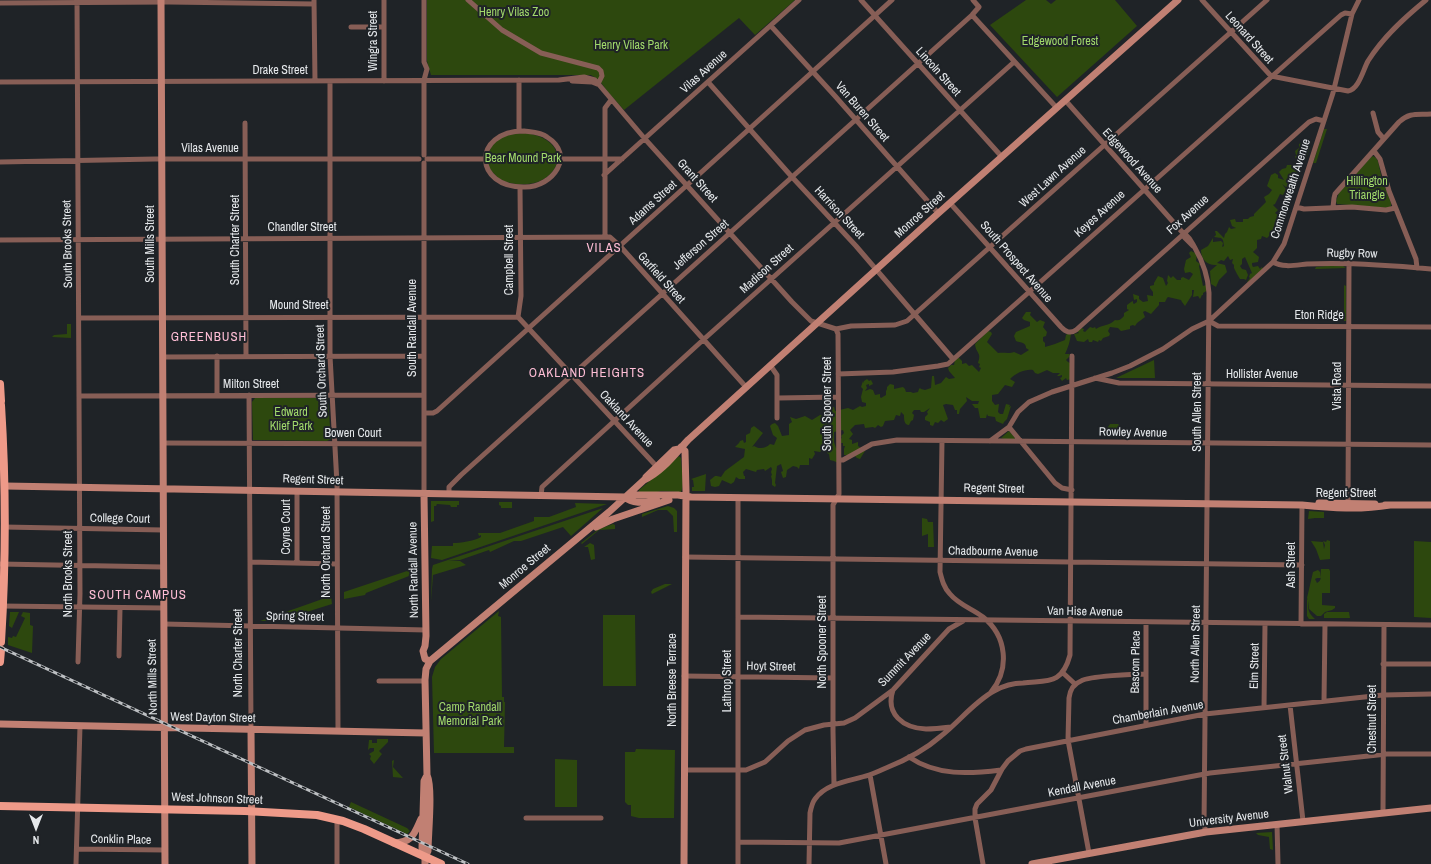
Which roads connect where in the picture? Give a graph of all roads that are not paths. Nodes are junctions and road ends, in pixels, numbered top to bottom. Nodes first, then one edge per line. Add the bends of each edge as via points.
1 (384, 0) edge
2 (424, 0) edge
3 (468, 0) edge
4 (799, 0) edge
5 (861, 0) edge
6 (892, 0) edge
7 (973, 0) edge
8 (1178, 0) edge
9 (1202, 0) edge
10 (1268, 0) edge
11 (1359, 0) edge
12 (1426, 0) edge
13 (77, 1) edge
14 (161, 1) edge
15 (314, 2) edge
16 (0, 3) edge
17 (972, 14) junction
18 (1352, 14) junction
19 (875, 15) junction
20 (384, 26) junction
21 (771, 26) junction
22 (351, 27) dead end
23 (1231, 33) junction
24 (1014, 62) junction
25 (918, 64) junction
26 (813, 72) junction
27 (1271, 76) junction
28 (424, 80) junction
29 (519, 80) junction
30 (162, 81) junction
31 (315, 81) junction
32 (330, 81) junction
33 (384, 81) junction
34 (0, 82) edge
35 (78, 82) junction
36 (708, 82) junction
37 (598, 84) junction
38 (1335, 89) junction
39 (611, 100) junction
40 (1065, 100) junction
41 (1056, 107) junction
42 (960, 111) junction
43 (1373, 113) dead end
44 (1431, 114) edge
45 (855, 120) junction
46 (1324, 121) junction
47 (246, 123) dead end
48 (750, 128) junction
49 (519, 131) junction
50 (1384, 138) junction
51 (645, 139) junction
52 (1104, 144) junction
53 (1374, 151) junction
54 (1002, 157) junction
55 (162, 159) junction
56 (246, 159) junction
57 (329, 159) junction
58 (424, 159) junction
59 (485, 159) junction
60 (560, 159) junction
61 (604, 159) junction
62 (622, 159) junction
63 (77, 160) junction
64 (0, 162) edge
65 (898, 167) junction
66 (604, 175) junction
67 (792, 177) junction
68 (687, 185) junction
69 (520, 187) junction
70 (1144, 189) junction
71 (950, 202) junction
72 (1296, 207) junction
73 (1333, 207) junction
74 (1395, 208) junction
75 (938, 213) junction
76 (834, 223) junction
77 (730, 233) junction
78 (1184, 234) junction
79 (605, 237) junction
80 (162, 238) junction
81 (246, 238) junction
82 (329, 238) junction
83 (423, 238) junction
84 (520, 238) junction
85 (79, 239) junction
86 (0, 240) edge
87 (620, 246) junction
88 (990, 248) junction
89 (1274, 262) junction
90 (1349, 264) junction
91 (1417, 268) junction
92 (876, 269) junction
93 (1431, 269) edge
94 (772, 279) junction
95 (1029, 291) junction
96 (661, 293) junction
97 (914, 314) junction
98 (247, 316) junction
99 (330, 316) junction
100 (424, 316) junction
101 (163, 317) junction
102 (518, 317) junction
103 (79, 318) junction
104 (1209, 321) junction
105 (817, 323) junction
106 (1348, 326) junction
107 (530, 327) junction
108 (1431, 327) edge
109 (836, 329) junction
110 (1068, 332) joint
111 (703, 340) junction
112 (163, 356) junction
113 (217, 356) junction
114 (246, 356) junction
115 (330, 356) junction
116 (423, 356) junction
117 (1072, 356) dead end
118 (953, 359) junction
119 (770, 365) junction
120 (571, 374) junction
121 (838, 374) junction
122 (1094, 378) junction
123 (0, 384) edge
124 (1072, 385) junction
125 (1208, 385) junction
126 (1348, 386) junction
127 (1431, 386) edge
128 (746, 387) junction
129 (163, 395) junction
130 (217, 395) junction
131 (249, 395) junction
132 (332, 395) junction
133 (423, 395) junction
134 (79, 396) junction
135 (838, 397) junction
136 (778, 398) junction
137 (1, 403) edge
138 (424, 413) junction
139 (777, 418) dead end
140 (1, 419) edge
141 (614, 421) junction
142 (1009, 428) junction
143 (942, 441) junction
144 (990, 441) junction
145 (1021, 442) junction
146 (1072, 442) junction
147 (163, 443) junction
148 (249, 443) junction
149 (334, 444) junction
150 (424, 444) junction
151 (1208, 444) junction
152 (1348, 445) junction
153 (1431, 445) edge
154 (680, 448) junction
155 (839, 460) junction
156 (658, 468) junction
157 (2, 486) edge
158 (79, 487) junction
159 (163, 489) junction
160 (250, 490) junction
161 (1072, 490) junction
162 (297, 492) junction
163 (337, 493) junction
164 (424, 494) junction
165 (449, 494) junction
166 (541, 496) junction
167 (625, 497) junction
168 (685, 497) junction
169 (666, 498) junction
170 (738, 498) junction
171 (836, 499) junction
172 (941, 500) junction
173 (642, 502) junction
174 (1072, 502) junction
175 (1207, 504) junction
176 (1302, 505) junction
177 (1431, 505) edge
178 (1348, 506) junction
179 (609, 512) junction
180 (4, 527) junction
181 (79, 528) junction
182 (163, 530) junction
183 (575, 540) junction
184 (685, 557) junction
185 (738, 558) junction
186 (833, 559) junction
187 (940, 561) junction
188 (250, 562) junction
189 (1072, 562) junction
190 (297, 563) junction
191 (2, 564) edge
192 (337, 564) junction
193 (1206, 564) junction
194 (79, 565) junction
195 (1302, 565) junction
196 (163, 567) junction
197 (2, 606) edge
198 (79, 607) junction
199 (968, 607) junction
200 (120, 608) junction
201 (164, 608) junction
202 (738, 617) junction
203 (833, 618) junction
204 (967, 620) junction
205 (987, 620) junction
206 (1070, 622) junction
207 (1146, 622) junction
208 (1206, 623) junction
209 (164, 624) junction
210 (1265, 624) junction
211 (1301, 624) junction
212 (1325, 624) junction
213 (1384, 625) junction
214 (1431, 625) edge
215 (250, 626) junction
216 (338, 628) junction
217 (426, 630) junction
218 (1, 646) edge
219 (119, 656) dead end
220 (430, 661) junction
221 (0, 662) edge
222 (78, 662) dead end
223 (1383, 664) junction
224 (1431, 664) edge
225 (1062, 672) junction
226 (1146, 674) junction
227 (684, 676) junction
228 (738, 677) junction
229 (833, 678) junction
230 (379, 681) dead end
231 (425, 681) junction
232 (1075, 684) junction
233 (893, 690) junction
234 (1431, 694) edge
235 (1383, 695) junction
236 (987, 696) junction
237 (1324, 701) junction
238 (1290, 705) junction
239 (1264, 708) junction
240 (1205, 714) junction
241 (0, 724) edge
242 (833, 724) junction
243 (1146, 725) junction
244 (80, 726) junction
245 (951, 727) junction
246 (165, 728) junction
247 (251, 729) junction
248 (338, 731) junction
249 (426, 733) junction
250 (1068, 740) junction
251 (1383, 754) junction
252 (1431, 754) edge
253 (909, 757) junction
254 (1296, 764) junction
255 (684, 770) junction
256 (738, 770) junction
257 (1001, 770) junction
258 (1205, 774) junction
259 (870, 775) junction
260 (834, 785) junction
261 (1079, 798) junction
262 (0, 806) edge
263 (78, 807) junction
264 (1431, 808) edge
265 (164, 809) junction
266 (251, 811) junction
267 (1383, 812) junction
268 (425, 815) junction
269 (526, 818) dead end
270 (601, 818) dead end
271 (975, 818) junction
272 (337, 819) junction
273 (1302, 821) junction
274 (1277, 824) junction
275 (1206, 832) junction
276 (881, 835) junction
277 (738, 842) junction
278 (394, 843) junction
279 (810, 843) junction
280 (77, 849) junction
281 (165, 850) junction
282 (1089, 854) junction
283 (425, 860) edge
284 (76, 864) edge
285 (165, 864) edge
286 (252, 864) edge
287 (337, 864) edge
288 (440, 864) edge
289 (684, 864) edge
290 (738, 864) edge
291 (809, 864) edge
292 (886, 864) edge
293 (983, 864) edge
294 (1032, 864) edge
295 (1278, 864) edge

1 - 20 street, Wingra Street
2 - 28 street, South Randall Avenue via 424,62 427,69
3 - 37 street via 502,30 541,53 598,68 602,76
4 - 21 street, Vilas Avenue
5 - 19 street, Lincoln Street
6 - 19 street, Adams Street
7 - 17 street via 980,7
8 - 40 main road, Monroe Street
9 - 23 street, Leonard Street
10 - 23 street, West Lawn Avenue
11 - 18 street, Commonwealth Avenue
12 - 38 street via 1382,41 1353,89
13 - 14 street
13 - 16 street
13 - 35 street, South Brooks Street
14 - 15 street
14 - 30 main road, South Mills Street
15 - 31 street
17 - 24 street
17 - 25 street, Jefferson Street
18 - 27 street, Keyes Avenue via 1343,14
18 - 38 street, Commonwealth Avenue
19 - 25 street, Lincoln Street
19 - 26 street, Adams Street
20 - 22 street
20 - 33 street, Wingra Street
21 - 26 street, Van Buren Street
21 - 36 street, Vilas Avenue
23 - 27 street, Leonard Street
23 - 52 street, West Lawn Avenue
24 - 41 street
24 - 42 street, Madison Street
25 - 42 street, Lincoln Street
25 - 45 street, Jefferson Street
26 - 45 street, Van Buren Street
26 - 48 street, Adams Street
27 - 38 street, Leonard Street
27 - 70 street, Keyes Avenue
28 - 29 street, Drake Street
28 - 33 street, Drake Street
28 - 58 street, South Randall Avenue
29 - 37 street, Drake Street via 559,80
29 - 49 street
30 - 31 street, Drake Street
30 - 35 street, Drake Street
30 - 55 main road, South Mills Street
31 - 32 street, Drake Street
32 - 33 street, Drake Street
32 - 57 street, South Orchard Street
34 - 35 street, Drake Street
35 - 63 street, South Brooks Street
36 - 48 street, Harrison Street
36 - 51 street, Vilas Avenue
37 - 39 street, Grant Street
38 - 46 street, Commonwealth Avenue
39 - 51 street, Grant Street
39 - 61 street via 605,108
40 - 41 main road, Monroe Street
40 - 52 street, Edgewood Avenue
41 - 54 main road, Monroe Street
42 - 54 street, Lincoln Street
42 - 65 street, Madison Street
43 - 50 street via 1378,132
44 - 50 street via 1405,116
45 - 65 street, Van Buren Street
45 - 67 street, Jefferson Street
46 - 72 street, Commonwealth Avenue
46 - 78 street, Fox Avenue via 1309,122
47 - 56 street, South Charter Street
48 - 67 street, Harrison Street
48 - 68 street, Adams Street
49 - 59 street via 497,138 489,147
49 - 60 street via 548,137 557,146
50 - 53 street
51 - 62 street, Vilas Avenue
51 - 68 street, Grant Street
52 - 70 street, Edgewood Avenue
52 - 88 street, West Lawn Avenue
53 - 73 street via 1335,195
53 - 74 street via 1380,159
54 - 71 main road, Monroe Street
55 - 56 street, Vilas Avenue
55 - 63 street, Vilas Avenue
55 - 80 main road, South Mills Street
56 - 57 street, Vilas Avenue
56 - 81 street, South Charter Street
57 - 58 street, Vilas Avenue
57 - 82 street, South Orchard Street
58 - 59 street, Vilas Avenue
58 - 83 street, South Randall Avenue
59 - 69 street via 489,172 496,179
60 - 61 street
60 - 69 street via 557,169 548,180 533,186
61 - 62 street
61 - 66 street
62 - 66 street, Vilas Avenue
63 - 64 street, Vilas Avenue
63 - 85 street, South Brooks Street
65 - 75 street, Van Buren Street
65 - 76 street, Madison Street
66 - 79 street
67 - 76 street, Harrison Street
67 - 77 street, Jefferson Street
68 - 77 street, Grant Street
68 - 87 street, Adams Street
69 - 84 street, Campbell Street
70 - 78 street, Edgewood Avenue
70 - 95 street, Keyes Avenue
71 - 75 main road, Monroe Street
71 - 88 street, South Prospect Avenue
72 - 73 street
72 - 89 street, Commonwealth Avenue via 1286,239
73 - 74 street via 1386,210
74 - 91 street via 1416,259
75 - 92 main road, Monroe Street
76 - 92 street, Harrison Street
76 - 94 street, Madison Street
77 - 94 street, Grant Street
77 - 96 street, Jefferson Street
78 - 104 street, Edgewood Avenue via 1194,244 1206,275
78 - 110 street, Fox Avenue via 1076,330
79 - 84 street, Chandler Street
79 - 87 street, Garfield Street via 612,238
80 - 81 street, Chandler Street
80 - 85 street, Chandler Street
80 - 101 main road, South Mills Street
81 - 82 street, Chandler Street
81 - 98 street, South Charter Street
82 - 83 street, Chandler Street
82 - 99 street, South Orchard Street
83 - 84 street, Chandler Street
83 - 100 street, South Randall Avenue
84 - 102 street, Campbell Street via 521,296
85 - 86 street, Chandler Street
85 - 103 street, South Brooks Street
87 - 96 street, Garfield Street
87 - 107 street, Adams Street
88 - 95 street, South Prospect Avenue
88 - 97 street, West Lawn Avenue
89 - 90 street, Rugby Row via 1286,266
89 - 104 street, Commonwealth Avenue
90 - 91 street, Rugby Row
90 - 106 street, Vista Road
91 - 93 street, Rugby Row
92 - 97 street, Harrison Street
92 - 105 main road, Monroe Street
94 - 105 street, Grant Street via 810,320
94 - 111 street, Madison Street
95 - 110 street, South Prospect Avenue
95 - 118 street, Keyes Avenue
96 - 111 street, Garfield Street
96 - 120 street, Jefferson Street
97 - 109 street, West Lawn Avenue via 898,325 851,326
97 - 118 street, Harrison Street
98 - 99 street, Mound Street
98 - 101 street, Mound Street
98 - 114 street, South Charter Street
99 - 100 street, Mound Street
99 - 115 street, South Orchard Street
100 - 102 street, Mound Street
100 - 116 street, South Randall Avenue
101 - 103 street, Mound Street
101 - 112 main road, South Mills Street
102 - 107 street
103 - 134 street, South Brooks Street
104 - 106 street, Eton Ridge via 1218,326
104 - 122 street, Commonwealth Avenue via 1148,357
104 - 125 street, South Allen Street
105 - 109 street
105 - 119 main road, Monroe Street
106 - 108 street, Eton Ridge
106 - 126 street, Vista Road
107 - 120 street, Oakland Avenue
107 - 138 street, Adams Street via 437,411
109 - 121 street, South Spooner Street
111 - 128 street, Garfield Street
111 - 141 street, Madison Street
112 - 113 street
112 - 129 main road, South Mills Street
113 - 114 street
113 - 130 street
114 - 115 street
115 - 116 street
115 - 132 street, South Orchard Street
116 - 133 street, South Randall Avenue
117 - 124 street
118 - 121 street, Keyes Avenue via 945,365 906,371
119 - 128 main road, Monroe Street
119 - 136 street via 777,373
120 - 141 street, Oakland Avenue
120 - 165 street, Jefferson Street via 461,475 449,487
121 - 135 street, South Spooner Street
122 - 124 street, Commonwealth Avenue
122 - 125 street, Hollister Avenue via 1119,383
123 - 137 main road
124 - 142 street, Commonwealth Avenue via 1029,402 1018,412
124 - 146 street
125 - 126 street, Hollister Avenue
125 - 151 street, South Allen Street
126 - 127 street, Hollister Avenue
126 - 152 street, Vista Road
128 - 154 main road, Monroe Street
129 - 130 street, Milton Street
129 - 134 street, Milton Street
129 - 147 main road, South Mills Street
130 - 131 street, Milton Street
131 - 132 street, Milton Street
131 - 148 street
132 - 133 street, Milton Street
132 - 149 street, South Orchard Street
133 - 138 street, South Randall Avenue
134 - 158 street, South Brooks Street
135 - 136 street
135 - 155 street, South Spooner Street
136 - 139 street
137 - 140 main road
138 - 150 street, South Randall Avenue
140 - 157 main road
141 - 156 street, Oakland Avenue
141 - 166 street, Madison Street via 542,487
142 - 144 street, Commonwealth Avenue
142 - 145 street
143 - 144 street, Rowley Avenue
143 - 155 street, Rowley Avenue via 880,442
143 - 172 street
144 - 145 street, Rowley Avenue
145 - 146 street, Rowley Avenue
145 - 161 street via 1055,483
146 - 151 street, Rowley Avenue
146 - 161 street
147 - 148 street, Bowen Court
147 - 159 main road, South Mills Street
148 - 149 street, Bowen Court
148 - 160 street
149 - 150 street, Bowen Court
149 - 163 street, South Orchard Street
150 - 164 street, South Randall Avenue
151 - 152 street, Rowley Avenue
151 - 175 street, South Allen Street
152 - 153 street, Rowley Avenue
152 - 178 street, Vista Road
154 - 156 main road, Monroe Street via 678,453
154 - 168 main road, North Breese Terrace via 685,452
155 - 171 street, South Spooner Street via 839,494
156 - 167 main road, Monroe Street via 650,478 644,480
157 - 158 main road, Regent Street
157 - 180 main road
158 - 159 main road, Regent Street
158 - 181 street, North Brooks Street
159 - 160 main road, Regent Street
159 - 182 main road, North Mills Street
160 - 162 main road, Regent Street
160 - 188 street, North Charter Street
161 - 174 street
162 - 163 main road, Regent Street
162 - 190 street, Coyne Court
163 - 164 main road, Regent Street
163 - 192 street, North Orchard Street
164 - 165 main road, Regent Street
164 - 217 main road, North Randall Avenue
165 - 166 main road, Regent Street
166 - 167 main road, Regent Street
167 - 169 main road, Regent Street via 636,495
167 - 173 main road, Regent Street via 630,502
167 - 179 main road, Monroe Street
168 - 169 main road, Regent Street via 678,495
168 - 170 main road, Regent Street
168 - 184 main road, North Breese Terrace
169 - 173 main road, Regent Street
169 - 183 main road via 600,524
170 - 171 main road, Regent Street
170 - 185 street, Lathrop Street
171 - 172 main road, Regent Street
171 - 186 street, North Spooner Street via 833,505
172 - 174 main road, Regent Street
172 - 187 street
173 - 179 main road via 626,512
174 - 175 main road, Regent Street
174 - 189 street
175 - 176 main road, Regent Street
175 - 193 street, North Allen Street
176 - 178 main road, Regent Street via 1319,503
176 - 195 street, Ash Street
177 - 178 main road, Regent Street
179 - 183 main road, Monroe Street
180 - 181 street, College Court
180 - 191 main road
181 - 182 street, College Court
181 - 194 street, North Brooks Street
182 - 196 main road, North Mills Street
183 - 220 main road, Monroe Street
184 - 185 street, Chadbourne Avenue
184 - 227 main road, North Breese Terrace
185 - 186 street, Chadbourne Avenue
185 - 202 street, Lathrop Street
186 - 187 street, Chadbourne Avenue
186 - 203 street, North Spooner Street
187 - 189 street, Chadbourne Avenue
187 - 199 street via 940,572 946,589 954,599
188 - 190 street
188 - 215 street, North Charter Street
189 - 193 street, Chadbourne Avenue
189 - 206 street
190 - 192 street
191 - 194 street
191 - 197 main road
192 - 216 street, North Orchard Street
193 - 195 street, Chadbourne Avenue
193 - 208 street, North Allen Street
194 - 196 street
194 - 198 street, North Brooks Street
195 - 211 street, Ash Street
196 - 201 main road, North Mills Street
197 - 198 street
197 - 218 main road
198 - 200 street
198 - 222 street, North Brooks Street
199 - 204 street
199 - 205 street
200 - 201 street
200 - 219 street
201 - 209 main road, North Mills Street
202 - 203 street, Van Hise Avenue
202 - 228 street, Lathrop Street
203 - 204 street, Van Hise Avenue
203 - 229 street, North Spooner Street
204 - 205 street, Van Hise Avenue
204 - 233 street, Summit Avenue via 949,629
205 - 206 street, Van Hise Avenue
205 - 236 street via 1000,638 1004,653 1001,677
206 - 207 street, Van Hise Avenue
206 - 225 street via 1070,655
207 - 208 street, Van Hise Avenue
207 - 226 street, Bascom Place
208 - 210 street, Van Hise Avenue
208 - 240 street, North Allen Street
209 - 215 street, Spring Street
209 - 246 main road, North Mills Street
210 - 211 street, Van Hise Avenue
210 - 239 street, Elm Street
211 - 212 street, Van Hise Avenue
212 - 213 street, Van Hise Avenue
212 - 237 street
213 - 214 street, Van Hise Avenue
213 - 223 street, Chestnut Street
215 - 216 street, Spring Street
215 - 247 street, North Charter Street
216 - 217 street, Spring Street
216 - 248 street, North Orchard Street
217 - 220 main road, North Randall Avenue via 425,646
218 - 221 main road
220 - 231 main road, Monroe Street
223 - 224 street
223 - 235 street, Chestnut Street
225 - 232 street
225 - 236 street via 1046,681 1010,685
226 - 232 street via 1084,679
226 - 243 street, Bascom Place
227 - 228 street, Hoyt Street
227 - 255 main road, North Breese Terrace
228 - 229 street, Hoyt Street
228 - 256 street, Lathrop Street
229 - 242 street, North Spooner Street
230 - 231 street
231 - 249 main road
232 - 250 street via 1069,698
233 - 242 street, Summit Avenue via 854,718 844,723
233 - 245 street via 891,707 902,722 921,729
234 - 235 street, Chamberlain Avenue
235 - 237 street, Chamberlain Avenue
235 - 251 street, Chestnut Street
236 - 245 street
237 - 238 street, Chamberlain Avenue
238 - 239 street, Chamberlain Avenue
238 - 254 street, Walnut Street
239 - 240 street, Chamberlain Avenue
240 - 243 street, Chamberlain Avenue
240 - 258 street, North Allen Street
241 - 244 main road, West Dayton Street
242 - 256 street, Summit Avenue via 805,730 788,741 765,762 746,770
242 - 260 street, North Spooner Street
243 - 250 street, Chamberlain Avenue
244 - 246 main road, West Dayton Street
244 - 263 street
245 - 253 street via 941,737
246 - 247 main road, West Dayton Street
246 - 265 main road, North Mills Street
247 - 248 main road, West Dayton Street
247 - 266 main road, North Charter Street
248 - 249 main road, West Dayton Street
249 - 268 main road via 429,781
250 - 257 street, Chamberlain Avenue via 1020,751
250 - 261 street
251 - 252 street, Kendall Avenue
251 - 254 street, Kendall Avenue
251 - 267 street, Chestnut Street
253 - 257 street via 927,766 953,773
253 - 259 street
254 - 258 street, Kendall Avenue
254 - 273 street, Walnut Street
255 - 256 street, Summit Avenue
255 - 289 main road, North Breese Terrace
256 - 277 street, Lathrop Street
257 - 271 street, Chamberlain Avenue via 991,790 977,804
258 - 261 street, Kendall Avenue
258 - 275 street, North Allen Street
259 - 260 street
259 - 276 street
260 - 279 street via 814,800 810,813
261 - 271 street, Kendall Avenue
261 - 282 street
262 - 263 main road, West Johnson Street
263 - 265 main road, West Johnson Street
263 - 280 street
264 - 267 main road, University Avenue
265 - 266 main road, West Johnson Street
265 - 281 main road, North Mills Street
266 - 272 main road, West Johnson Street via 306,813
266 - 286 main road, North Charter Street
267 - 273 main road, University Avenue
268 - 278 main road via 413,836 405,842
268 - 283 main road via 428,851
269 - 270 street
271 - 276 street, Kendall Avenue
271 - 293 street, Chamberlain Avenue
272 - 278 main road, West Johnson Street
272 - 287 street
273 - 274 main road, University Avenue
274 - 275 main road, University Avenue
274 - 295 street
275 - 282 main road, University Avenue
276 - 279 street, Kendall Avenue via 839,843
276 - 292 street
277 - 279 street, Kendall Avenue
277 - 290 street, Lathrop Street
278 - 283 main road, West Johnson Street
279 - 291 street
280 - 281 street, Conklin Place
280 - 284 street
281 - 285 main road, North Mills Street
282 - 294 main road, University Avenue
283 - 288 main road, West Johnson Street

